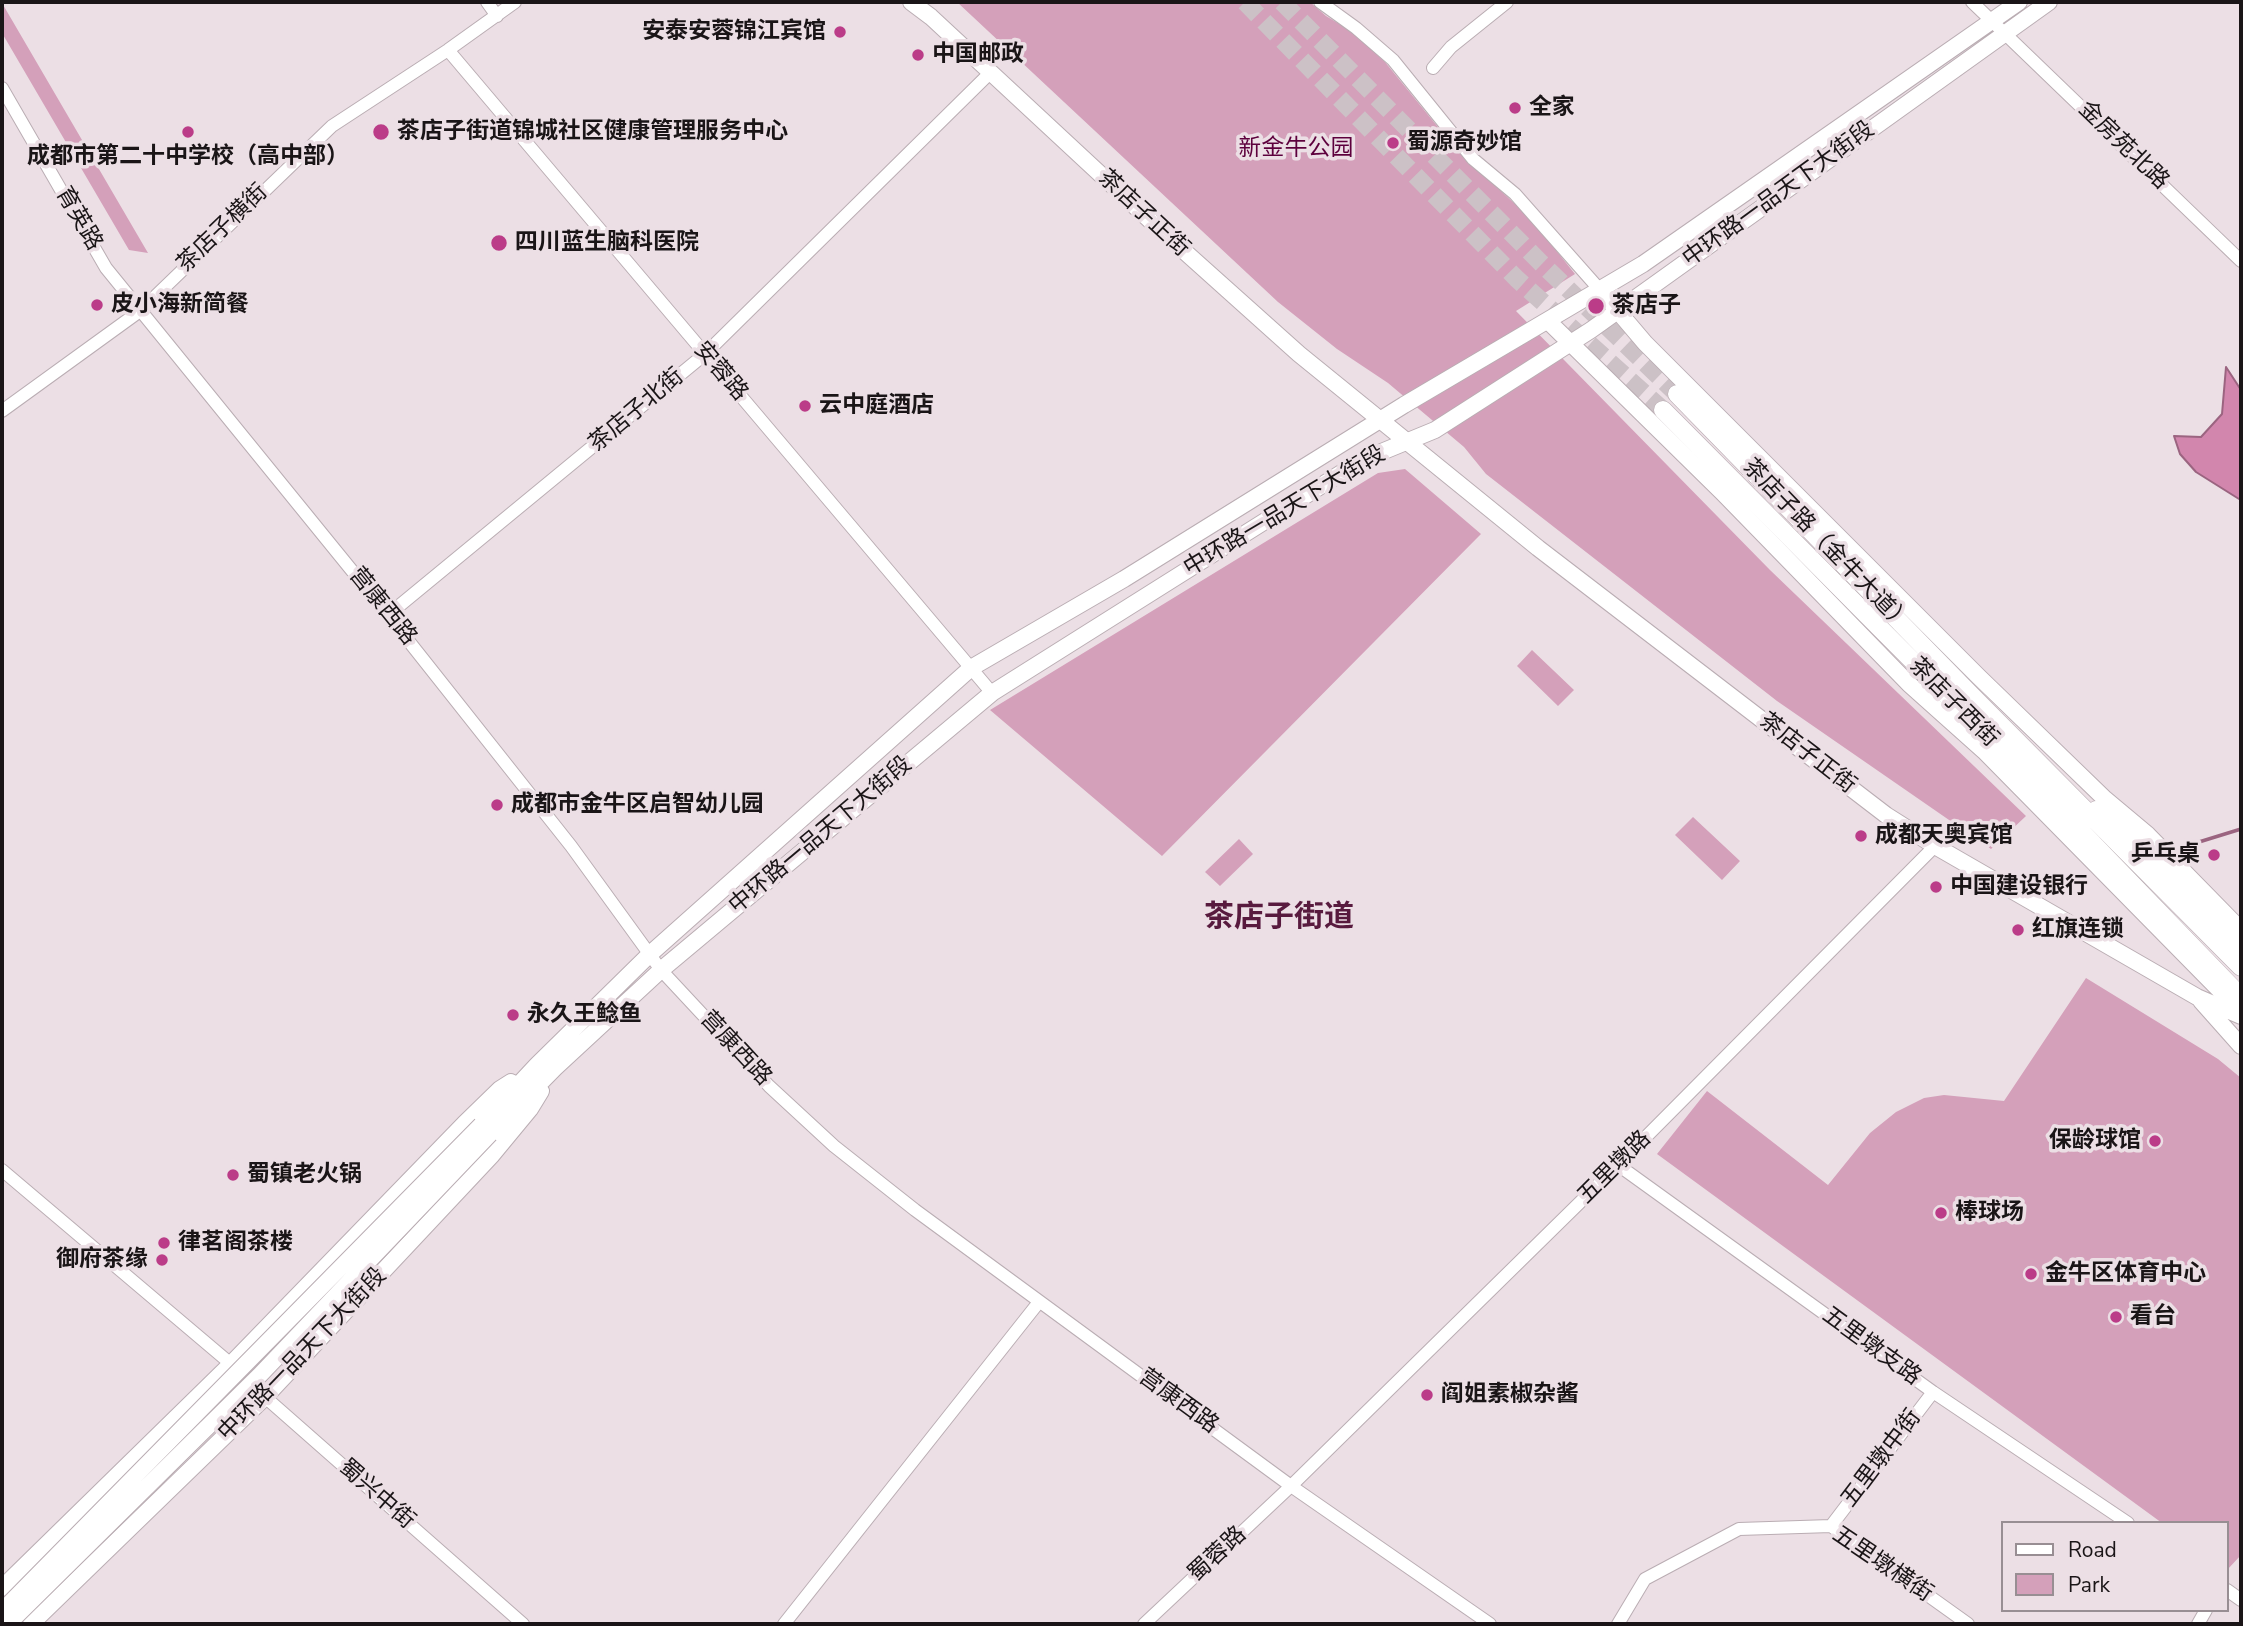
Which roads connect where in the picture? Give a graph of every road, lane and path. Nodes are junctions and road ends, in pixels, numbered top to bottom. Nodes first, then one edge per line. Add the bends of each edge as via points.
1 (487, 2) edge
2 (515, 2) edge
3 (911, 2) edge
4 (1320, 2) edge
5 (1507, 2) edge
6 (1972, 2) edge
7 (2020, 2) edge
8 (2049, 2) edge
9 (498, 16) junction
10 (1998, 27) junction
11 (448, 50) junction
12 (1433, 68) dead end
13 (991, 72) junction
14 (2, 88) edge
15 (2241, 261) edge
16 (1600, 290) junction
17 (140, 311) junction
18 (1618, 312) junction
19 (1548, 321) junction
20 (1568, 343) junction
21 (705, 354) junction
22 (1677, 394) tunnel mouth
23 (1663, 410) tunnel mouth
24 (2, 411) edge
25 (1380, 421) junction
26 (1406, 442) junction
27 (388, 615) junction
28 (971, 668) junction
29 (992, 693) junction
30 (1971, 695) junction
31 (2066, 791) junction
32 (2105, 799) junction
33 (1935, 846) junction
34 (2241, 930) edge
35 (2241, 945) edge
36 (650, 954) junction
37 (2241, 967) edge
38 (661, 970) junction
39 (2197, 997) junction
40 (2241, 997) edge
41 (2241, 1014) edge
42 (2241, 1046) edge
43 (537, 1066) junction
44 (555, 1068) junction
45 (486, 1129) junction
46 (1618, 1165) junction
47 (2, 1170) edge
48 (1039, 1302) junction
49 (231, 1364) junction
50 (1933, 1392) junction
51 (265, 1397) junction
52 (1291, 1486) junction
53 (2125, 1521) edge
54 (1831, 1526) junction
55 (2, 1588) edge
56 (2, 1611) edge
57 (518, 1622) edge
58 (8, 1624) edge
59 (31, 1624) edge
60 (784, 1624) edge
61 (1144, 1624) edge
62 (1490, 1624) edge
63 (1618, 1624) edge
64 (1968, 1624) edge

1 - 9 street
2 - 9 street, 茶店子横街
3 - 13 main road, 茶店子正街
4 - 16 street via 1393,60 1473,159 1515,194
5 - 12 street via 1451,47
6 - 10 street, 金房苑北路
7 - 10 main road, 中环路一品天下大街段
8 - 10 main road, 中环路一品天下大街段
9 - 11 street, 茶店子横街
10 - 15 street, 金房苑北路
10 - 16 main road, 中环路一品天下大街段
10 - 18 main road, 中环路一品天下大街段
11 - 17 street, 茶店子横街 via 332,126
11 - 21 street, 安蓉路
13 - 21 street, 茶店子北街
13 - 25 main road, 茶店子正街 via 1230,293
14 - 17 street, 育英路 via 106,268
16 - 18 main road
16 - 19 main road, 中环路一品天下大街段
17 - 24 street, 茶店子横街
17 - 27 street, 营康西路
18 - 20 main road, 中环路一品天下大街段
18 - 32 main road
19 - 20 main road
19 - 25 main road, 中环路一品天下大街段
20 - 26 main road, 中环路一品天下大街段 via 1435,430
20 - 41 main road via 1723,493 1909,684 1984,751
21 - 27 street, 茶店子北街
21 - 28 street, 安蓉路
22 - 30 highway, 茶店子路（金牛大道）
23 - 40 highway, 茶店子西街
25 - 26 main road, 茶店子正街
25 - 28 main road, 中环路一品天下大街段
26 - 29 main road, 中环路一品天下大街段 via 1362,460
26 - 33 main road, 茶店子正街 via 1886,816
27 - 36 street, 营康西路 via 572,846
28 - 29 street, 安蓉路
28 - 36 main road, 中环路一品天下大街段
29 - 38 main road, 中环路一品天下大街段
30 - 31 highway, 茶店子路（金牛大道）
30 - 32 main road
31 - 35 highway via 2120,825
31 - 37 highway, 茶店子路（金牛大道）
32 - 34 main road via 2148,835
33 - 39 main road, 茶店子正街
33 - 46 street, 五里墩路
36 - 38 street, 营康西路
36 - 43 main road, 中环路一品天下大街段
38 - 44 main road, 中环路一品天下大街段
38 - 48 street, 营康西路 via 769,1086 834,1146
39 - 41 main road, 茶店子正街
39 - 42 main road
43 - 45 main road, 中环路一品天下大街段
43 - 49 main road, 中环路一品天下大街段 via 500,1089 464,1124
44 - 45 main road, 中环路一品天下大街段
44 - 51 main road, 中环路一品天下大街段 via 530,1109 492,1155
45 - 56 main road, bridge
45 - 58 main road, bridge via 259,1376
46 - 50 street, 五里墩支路
46 - 52 street, 五里墩路
47 - 49 street, 蜀兴中街
48 - 52 street, 营康西路
48 - 60 street
49 - 51 street, 蜀兴中街
49 - 55 main road, 中环路一品天下大街段
50 - 53 street, 五里墩支路
50 - 54 street, 五里墩中街
51 - 57 street, 蜀兴中街
51 - 59 main road, 中环路一品天下大街段
52 - 61 street, 蜀蓉路
52 - 62 street, 营康西路
54 - 63 street, 五里墩横街 via 1739,1529 1645,1578
54 - 64 street, 五里墩横街

